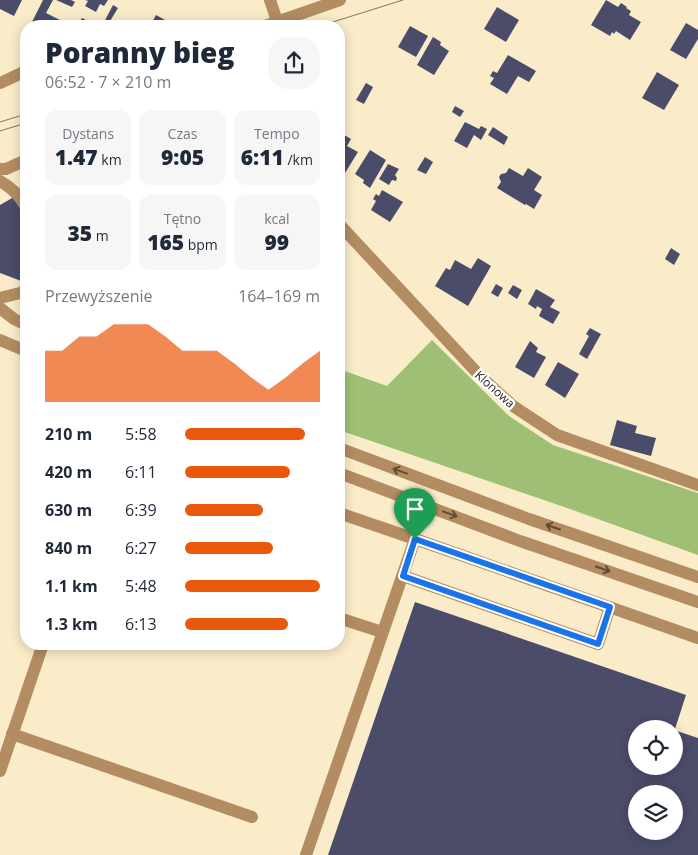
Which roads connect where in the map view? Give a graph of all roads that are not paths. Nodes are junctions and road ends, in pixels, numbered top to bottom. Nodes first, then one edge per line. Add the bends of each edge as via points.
1 (270, 0) edge
2 (340, 0) edge
3 (277, 20) edge
4 (280, 20) edge
5 (20, 74) edge
6 (0, 82) edge
7 (20, 163) edge
8 (0, 170) edge
9 (0, 181) edge
10 (20, 198) edge
11 (345, 230) edge
12 (20, 293) edge
13 (0, 298) edge
14 (0, 308) edge
15 (20, 322) edge
16 (0, 340) edge
17 (20, 348) edge
18 (345, 450) edge
19 (345, 475) edge
20 (698, 485) edge
21 (345, 515) edge
22 (415, 539) junction
23 (403, 576) junction
24 (698, 577) edge
25 (698, 602) edge
26 (610, 607) junction
27 (345, 620) edge
28 (382, 632) junction
29 (698, 638) edge
30 (41, 650) edge
31 (12, 734) junction
32 (0, 771) edge
33 (252, 816) dead end
34 (306, 855) edge

1 - 3 street
2 - 4 street
5 - 6 street
7 - 8 street
9 - 10 street
11 - 20 street, Klonowa via 481,377 514,406 558,436
12 - 13 street
14 - 15 street
16 - 17 street
24 -> 18 street
19 -> 25 street via 520,541
21 - 22 street
22 - 23 street
22 - 26 street
23 - 26 street via 598,644
23 - 28 street
26 - 29 street
27 - 28 street
28 - 34 street
30 - 31 street
31 - 32 street
31 - 33 street

